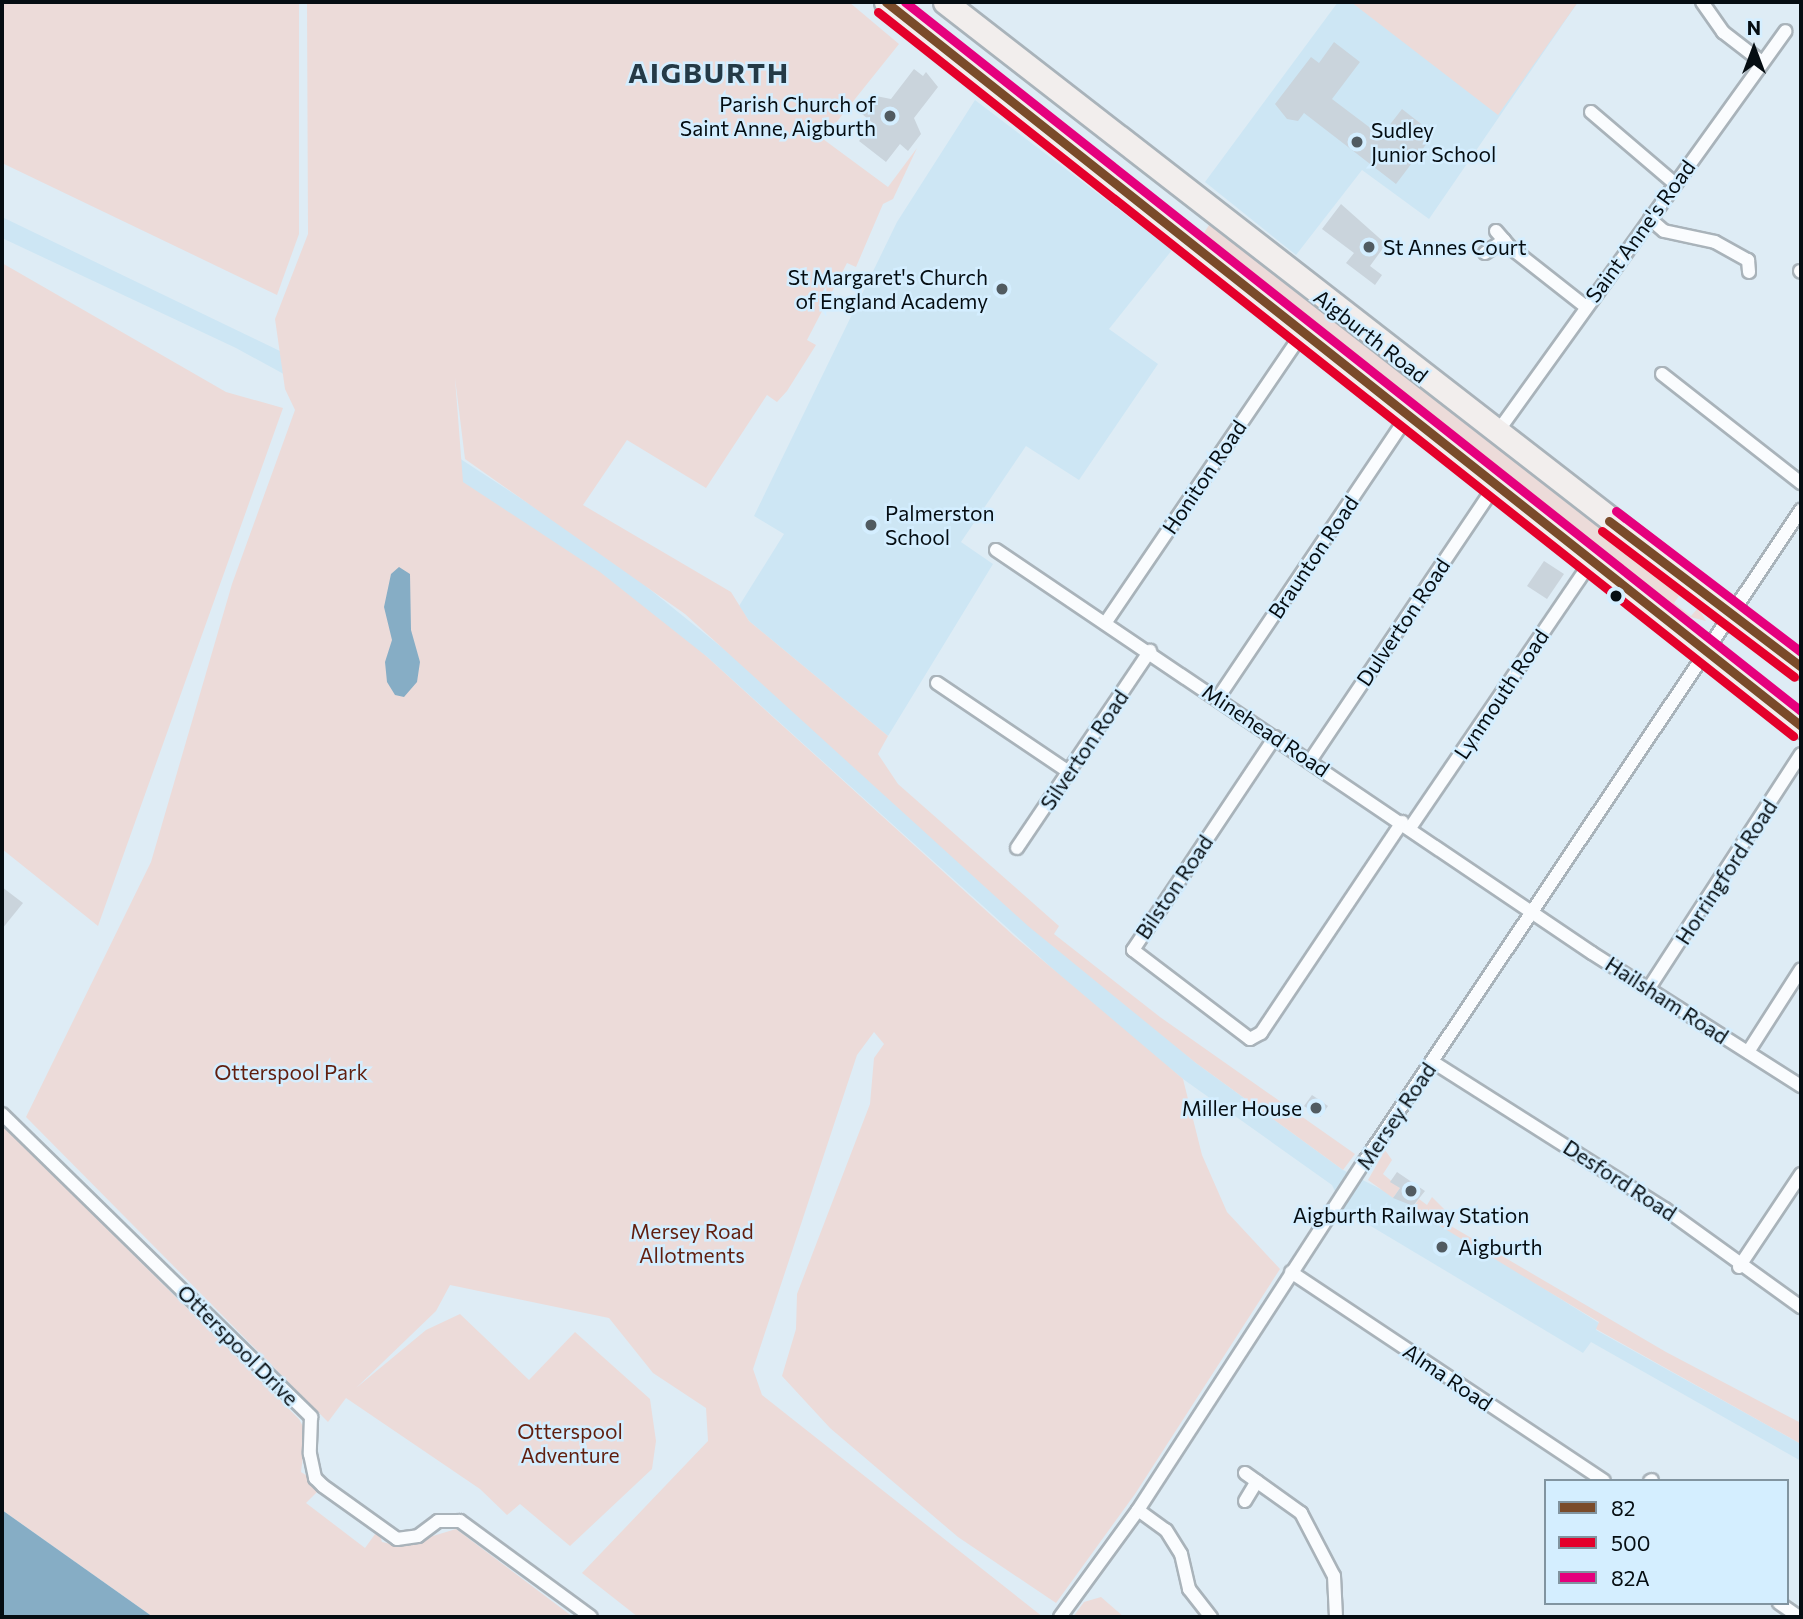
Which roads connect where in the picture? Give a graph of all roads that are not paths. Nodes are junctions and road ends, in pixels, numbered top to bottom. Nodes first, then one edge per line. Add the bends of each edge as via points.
1 (886, 2) edge
2 (1702, 2) edge
3 (956, 5) edge
4 (1786, 31) dead end
5 (1762, 62) junction
6 (1591, 112) dead end
7 (1674, 183) junction
8 (1650, 219) junction
9 (1485, 253) dead end
10 (1749, 272) dead end
11 (1586, 306) junction
12 (1303, 332) junction
13 (1662, 374) dead end
14 (1408, 415) junction
15 (1496, 434) junction
16 (1801, 482) edge
17 (1497, 484) junction
18 (1801, 510) edge
19 (996, 550) dead end
20 (1592, 560) junction
21 (1731, 614) junction
22 (1106, 622) junction
23 (1706, 650) junction
24 (1150, 651) junction
25 (1801, 667) edge
26 (937, 683) dead end
27 (1218, 698) junction
28 (1801, 726) edge
29 (1275, 737) junction
30 (1801, 754) edge
31 (1310, 761) junction
32 (1069, 772) junction
33 (1406, 825) junction
34 (1017, 848) dead end
35 (1534, 913) junction
36 (1801, 970) edge
37 (1649, 988) junction
38 (1250, 1040) joint
39 (1748, 1052) junction
40 (1433, 1062) junction
41 (1801, 1086) edge
42 (2, 1114) edge
43 (1801, 1174) edge
44 (1739, 1267) junction
45 (1291, 1272) junction
46 (1801, 1307) edge
47 (1245, 1473) dead end
48 (1601, 1479) edge
49 (1257, 1481) junction
50 (1245, 1501) dead end
51 (1138, 1510) junction
52 (1782, 1605) edge
53 (591, 1617) edge
54 (1060, 1617) edge
55 (1210, 1617) edge
56 (1336, 1617) edge
57 (1799, 1617) edge

1 - 12 highway, Aigburth Road
2 - 5 street via 1723,32
3 - 15 highway, Aigburth Road
4 - 5 street, Saint Anne's Road
5 - 7 street, Saint Anne's Road
6 - 7 street
7 - 8 street, Saint Anne's Road
8 - 10 street via 1664,232 1715,242 1748,260
8 - 11 street, Saint Anne's Road
9 - 11 street via 1500,235
11 - 15 street, Saint Anne's Road
12 - 14 highway, Aigburth Road
12 - 22 street, Honiton Road
13 - 16 street
14 - 17 highway, Aigburth Road
14 - 27 street, Braunton Road
15 - 21 highway, Aigburth Road
17 - 20 highway, Aigburth Road
17 - 31 street, Dulverton Road
18 - 21 street, Mersey Road
19 - 22 street, Minehead Road
20 - 23 highway, Aigburth Road
20 - 33 street, Lynmouth Road
21 - 23 street, Mersey Road
21 - 25 highway, Aigburth Road
22 - 24 street, Minehead Road
23 - 28 highway, Aigburth Road
23 - 35 street, Mersey Road
24 - 27 street, Minehead Road
24 - 32 street, Silverton Road
26 - 32 street
27 - 29 street, Minehead Road
29 - 31 street, Minehead Road
29 - 38 street, Bilston Road via 1133,950
30 - 37 street, Horringford Road
31 - 33 street, Minehead Road
32 - 34 street, Silverton Road
33 - 35 street, Minehead Road
33 - 38 street, Lynmouth Road via 1261,1033
35 - 37 street, Hailsham Road
35 - 40 street, Mersey Road
36 - 39 street
37 - 39 street, Hailsham Road
39 - 41 street, Hailsham Road
40 - 44 street, Desford Road via 1665,1209
40 - 45 street, Mersey Road
42 - 53 street, Otterspool Drive via 311,1417 310,1454 315,1478 323,1486 397,1539 418,1536 438,1521 460,1521
43 - 44 street
44 - 46 street, Desford Road
45 - 48 street, Alma Road
45 - 51 street, Mersey Road
47 - 49 street
49 - 50 street
49 - 56 street via 1301,1513 1334,1576
51 - 54 street, Mersey Road
51 - 55 street via 1166,1530 1181,1554 1189,1588
52 - 57 street

